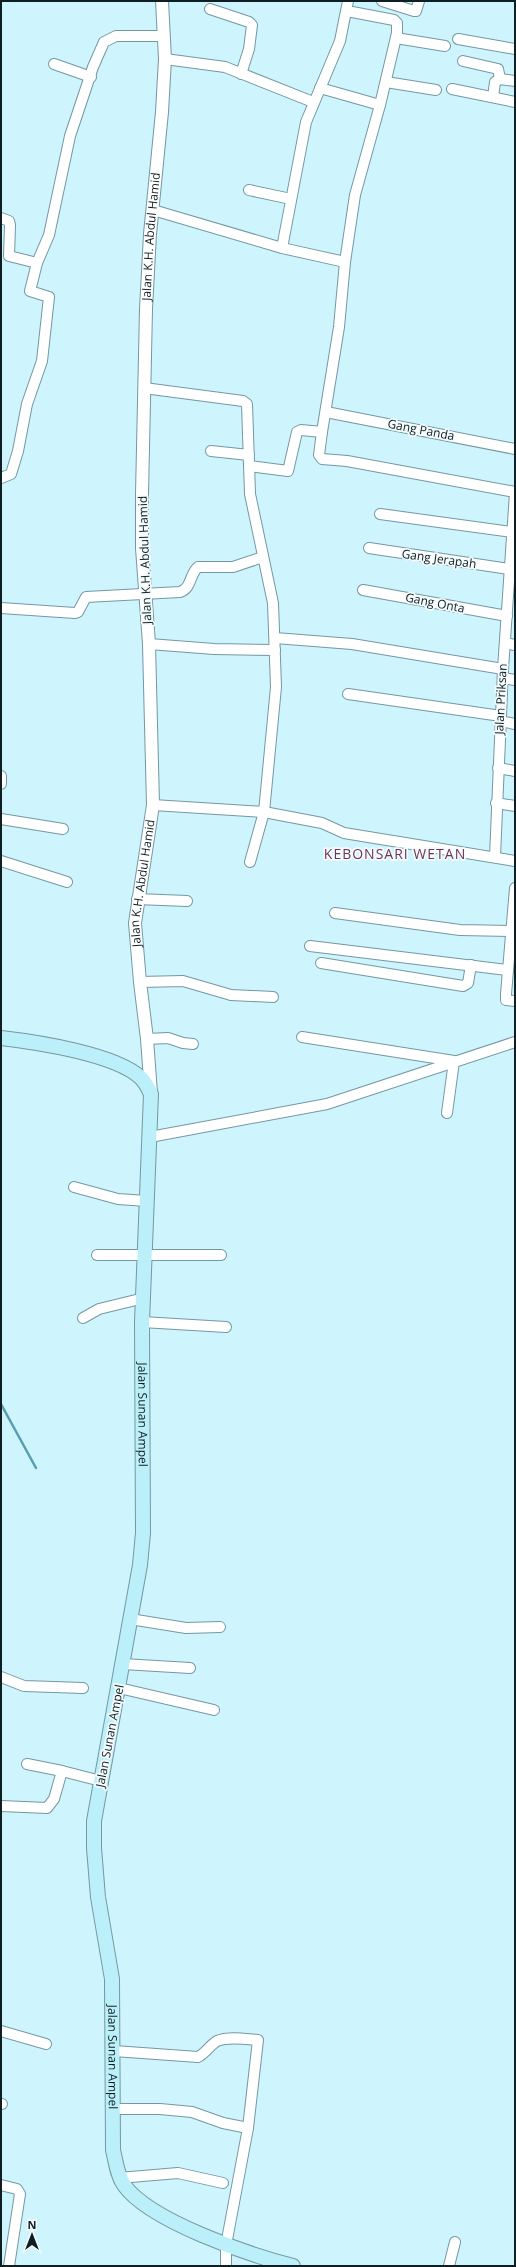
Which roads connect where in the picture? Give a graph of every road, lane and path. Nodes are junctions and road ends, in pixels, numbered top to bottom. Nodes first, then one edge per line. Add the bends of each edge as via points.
1 (162, 1) edge
2 (382, 1) edge
3 (419, 1) edge
4 (347, 6) edge
5 (395, 6) junction
6 (210, 8) dead end
7 (391, 20) junction
8 (164, 36) junction
9 (396, 38) junction
10 (458, 40) dead end
11 (445, 46) dead end
12 (515, 49) edge
13 (165, 59) junction
14 (463, 61) dead end
15 (54, 64) dead end
16 (240, 74) junction
17 (91, 77) junction
18 (500, 79) junction
19 (515, 81) edge
20 (386, 82) junction
21 (320, 88) junction
22 (452, 89) dead end
23 (436, 90) dead end
24 (493, 97) junction
25 (313, 102) junction
26 (515, 102) edge
27 (380, 105) junction
28 (249, 190) dead end
29 (291, 199) junction
30 (153, 210) junction
31 (1, 218) edge
32 (282, 248) junction
33 (345, 262) junction
34 (37, 263) junction
35 (144, 388) junction
36 (326, 412) junction
37 (322, 432) junction
38 (515, 449) edge
39 (211, 451) dead end
40 (249, 455) junction
41 (249, 466) junction
42 (1, 478) edge
43 (515, 492) edge
44 (514, 511) edge
45 (380, 514) dead end
46 (512, 532) junction
47 (513, 546) edge
48 (369, 548) dead end
49 (263, 557) junction
50 (509, 569) junction
51 (363, 590) dead end
52 (145, 593) junction
53 (1, 608) edge
54 (507, 616) junction
55 (275, 638) junction
56 (149, 644) junction
57 (510, 644) edge
58 (275, 650) junction
59 (503, 674) junction
60 (515, 680) edge
61 (348, 694) dead end
62 (500, 719) junction
63 (515, 724) edge
64 (498, 768) junction
65 (515, 771) edge
66 (2, 776) edge
67 (1, 784) edge
68 (496, 803) junction
69 (153, 805) junction
70 (515, 806) edge
71 (264, 812) junction
72 (1, 819) edge
73 (63, 830) dead end
74 (494, 858) junction
75 (1, 861) edge
76 (515, 861) edge
77 (250, 862) dead end
78 (67, 882) dead end
79 (515, 888) edge
80 (137, 899) junction
81 (187, 901) dead end
82 (334, 913) dead end
83 (510, 931) junction
84 (310, 946) dead end
85 (321, 963) dead end
86 (471, 965) junction
87 (506, 970) junction
88 (140, 982) junction
89 (273, 997) dead end
90 (515, 1001) edge
91 (302, 1037) dead end
92 (1, 1038) edge
93 (148, 1039) junction
94 (515, 1042) edge
95 (193, 1044) dead end
96 (149, 1058) junction
97 (454, 1061) junction
98 (128, 1070) junction
99 (151, 1094) junction
100 (447, 1113) dead end
101 (150, 1137) junction
102 (74, 1187) dead end
103 (147, 1201) junction
104 (97, 1255) dead end
105 (145, 1255) junction
106 (221, 1255) dead end
107 (144, 1298) junction
108 (83, 1318) dead end
109 (142, 1322) junction
110 (226, 1327) dead end
111 (130, 1619) junction
112 (220, 1627) dead end
113 (123, 1664) junction
114 (190, 1668) dead end
115 (1, 1677) edge
116 (83, 1688) dead end
117 (119, 1688) junction
118 (214, 1710) dead end
119 (27, 1764) dead end
120 (69, 1772) junction
121 (94, 1779) junction
122 (1, 1806) edge
123 (1, 2031) edge
124 (46, 2044) dead end
125 (114, 2050) junction
126 (113, 2109) junction
127 (248, 2128) junction
128 (119, 2178) junction
129 (223, 2183) dead end
130 (1, 2185) edge
131 (455, 2242) dead end
132 (226, 2245) junction
133 (9, 2266) edge
134 (226, 2266) edge
135 (293, 2266) edge
136 (449, 2266) edge

1 - 8 street, Jalan K.H. Abdul Hamid
2 - 5 street
3 - 5 street via 415,12
4 - 7 street
4 - 21 street via 340,41
5 - 7 street
6 - 16 street via 252,25 249,49
7 - 9 street via 397,23
8 - 13 street, Jalan K.H. Abdul Hamid
8 - 17 street via 116,36 104,42
9 - 11 street
9 - 20 street
10 - 12 street
13 - 16 street via 216,65
13 - 30 street, Jalan K.H. Abdul Hamid
14 - 18 street via 498,69
15 - 17 street
16 - 25 street
17 - 34 street via 70,136 49,235
18 - 19 street
18 - 24 street via 495,82
20 - 23 street
20 - 27 street
21 - 25 street
21 - 27 street
22 - 24 street
24 - 26 street
25 - 29 street via 306,122
27 - 33 street via 355,195
28 - 29 street
29 - 32 street
30 - 32 street
30 - 35 street, Jalan K.H. Abdul Hamid
31 - 34 street via 10,225 10,256
32 - 33 street
33 - 36 street via 339,327
34 - 42 street via 30,291 49,296 42,361 31,391 18,452 10,474
35 - 40 street via 246,402
35 - 52 street, Jalan K.H. Abdul Hamid via 142,548
36 - 37 street
36 - 38 street, Gang Panda
37 - 41 street via 297,432 288,471
37 - 43 street via 319,455 322,459 346,461
39 - 40 street
40 - 41 street
41 - 49 street via 250,494
43 - 44 street, Jalan Priksan
44 - 46 street, Jalan Priksan
45 - 46 street
46 - 47 street, Jalan Priksan
47 - 50 street, Jalan Priksan
48 - 50 street, Gang Jerapah
49 - 52 street via 233,567 198,567 189,585 180,592
49 - 55 street via 273,603
50 - 54 street, Jalan Priksan
51 - 54 street, Gang Onta
52 - 53 street via 86,597 75,613
52 - 56 street, Jalan K.H. Abdul Hamid
54 - 57 street, Jalan Priksan
55 - 58 street
55 - 59 street via 352,644
56 - 58 street
56 - 69 street, Jalan K.H. Abdul Hamid
57 - 59 street, Jalan Priksan
58 - 71 street via 276,687
59 - 60 street
59 - 62 street, Jalan Priksan
61 - 62 street
62 - 63 street
62 - 64 street, Jalan Priksan
64 - 65 street
64 - 68 street, Jalan Priksan
66 - 67 street
68 - 70 street
68 - 74 street, Jalan Priksan
69 - 71 street
69 - 80 street, Jalan K.H. Abdul Hamid
71 - 74 street via 322,823 344,833
71 - 77 street
72 - 73 street
74 - 76 street
75 - 78 street
79 - 83 street
80 - 81 street
80 - 88 street, Jalan K.H. Abdul Hamid via 135,939
82 - 83 street via 460,930
83 - 87 street
84 - 86 street
85 - 86 street via 463,986 468,983
86 - 87 street
87 - 90 street via 506,998
88 - 89 street via 183,981 232,995
88 - 93 street, Jalan K.H. Abdul Hamid
91 - 97 street
92 - 98 main road via 95,1056
93 - 95 street via 168,1038
93 - 96 street, Jalan K.H. Abdul Hamid
94 - 97 street
96 - 98 street via 142,1067
96 - 99 street, Jalan K.H. Abdul Hamid
97 - 100 street
97 - 101 street via 328,1104
98 - 99 main road via 140,1077
99 - 101 main road, Jalan Sunan Ampel
101 - 103 main road, Jalan Sunan Ampel
102 - 103 street via 118,1199
103 - 105 main road, Jalan Sunan Ampel
104 - 105 street
105 - 106 street
105 - 107 main road, Jalan Sunan Ampel
107 - 108 street via 97,1310
107 - 109 main road, Jalan Sunan Ampel
109 - 110 street
109 - 111 main road, Jalan Sunan Ampel via 143,1533
111 - 112 street via 186,1628
111 - 113 main road, Jalan Sunan Ampel
113 - 114 street
113 - 117 main road, Jalan Sunan Ampel
115 - 116 street via 24,1686
117 - 118 street
117 - 121 main road, Jalan Sunan Ampel
119 - 120 street
120 - 121 street
120 - 122 street via 47,1808
121 - 125 main road, Jalan Sunan Ampel via 94,1848 98,1897 112,1979
123 - 124 street
125 - 126 main road, Jalan Sunan Ampel
125 - 127 street via 194,2058 205,2054 217,2042 258,2040
126 - 127 street via 192,2112 223,2123
126 - 128 main road, Jalan Sunan Ampel via 113,2150
127 - 132 street
128 - 129 street via 182,2173
128 - 132 main road, Jalan Sunan Ampel via 142,2203 177,2223
130 - 133 street via 17,2189 20,2194
131 - 136 street
132 - 134 street
132 - 135 main road, Jalan Sunan Ampel

